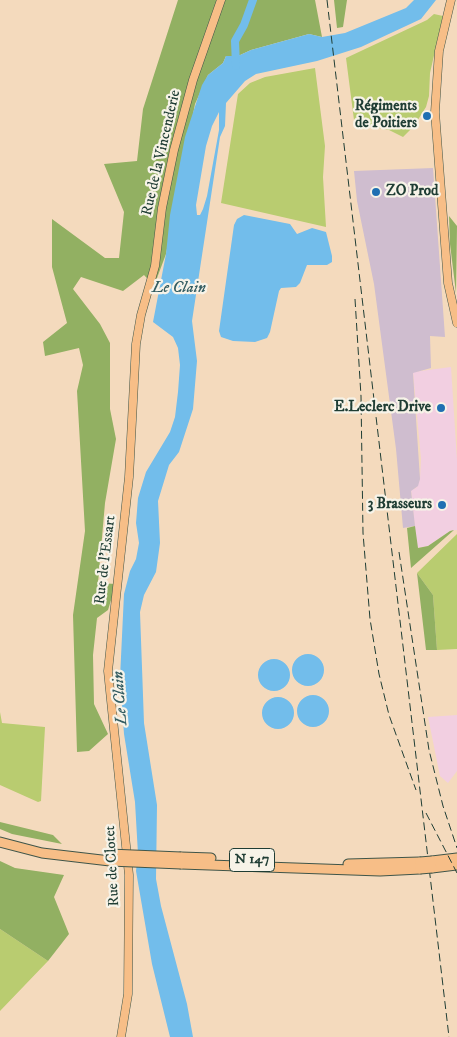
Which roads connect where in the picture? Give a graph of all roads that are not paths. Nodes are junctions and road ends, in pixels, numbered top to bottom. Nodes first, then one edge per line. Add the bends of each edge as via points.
1 (221, 0) edge
2 (451, 0) edge
3 (451, 302) junction
4 (457, 315) edge
5 (457, 323) edge
6 (132, 411) joint
7 (111, 712) joint
8 (0, 836) edge
9 (0, 842) edge
10 (110, 858) junction
11 (457, 858) edge
12 (433, 866) junction
13 (457, 867) edge
14 (121, 1037) edge

1 - 6 main road, Rue de la Vincenderie via 193,80 174,150 155,266 136,344
2 - 3 main road via 440,51 435,106
3 - 4 main road
3 - 5 main road
6 - 7 main road, Rue de l'Essart via 129,477 108,664
7 - 14 main road, Rue de Clotet via 129,875 129,966
8 - 10 highway, N 147 via 42,848
9 - 10 highway, N 147 via 42,854
10 - 12 highway, N 147, bridge via 327,866
11 - 12 highway, N 147
12 - 13 highway, N 147

